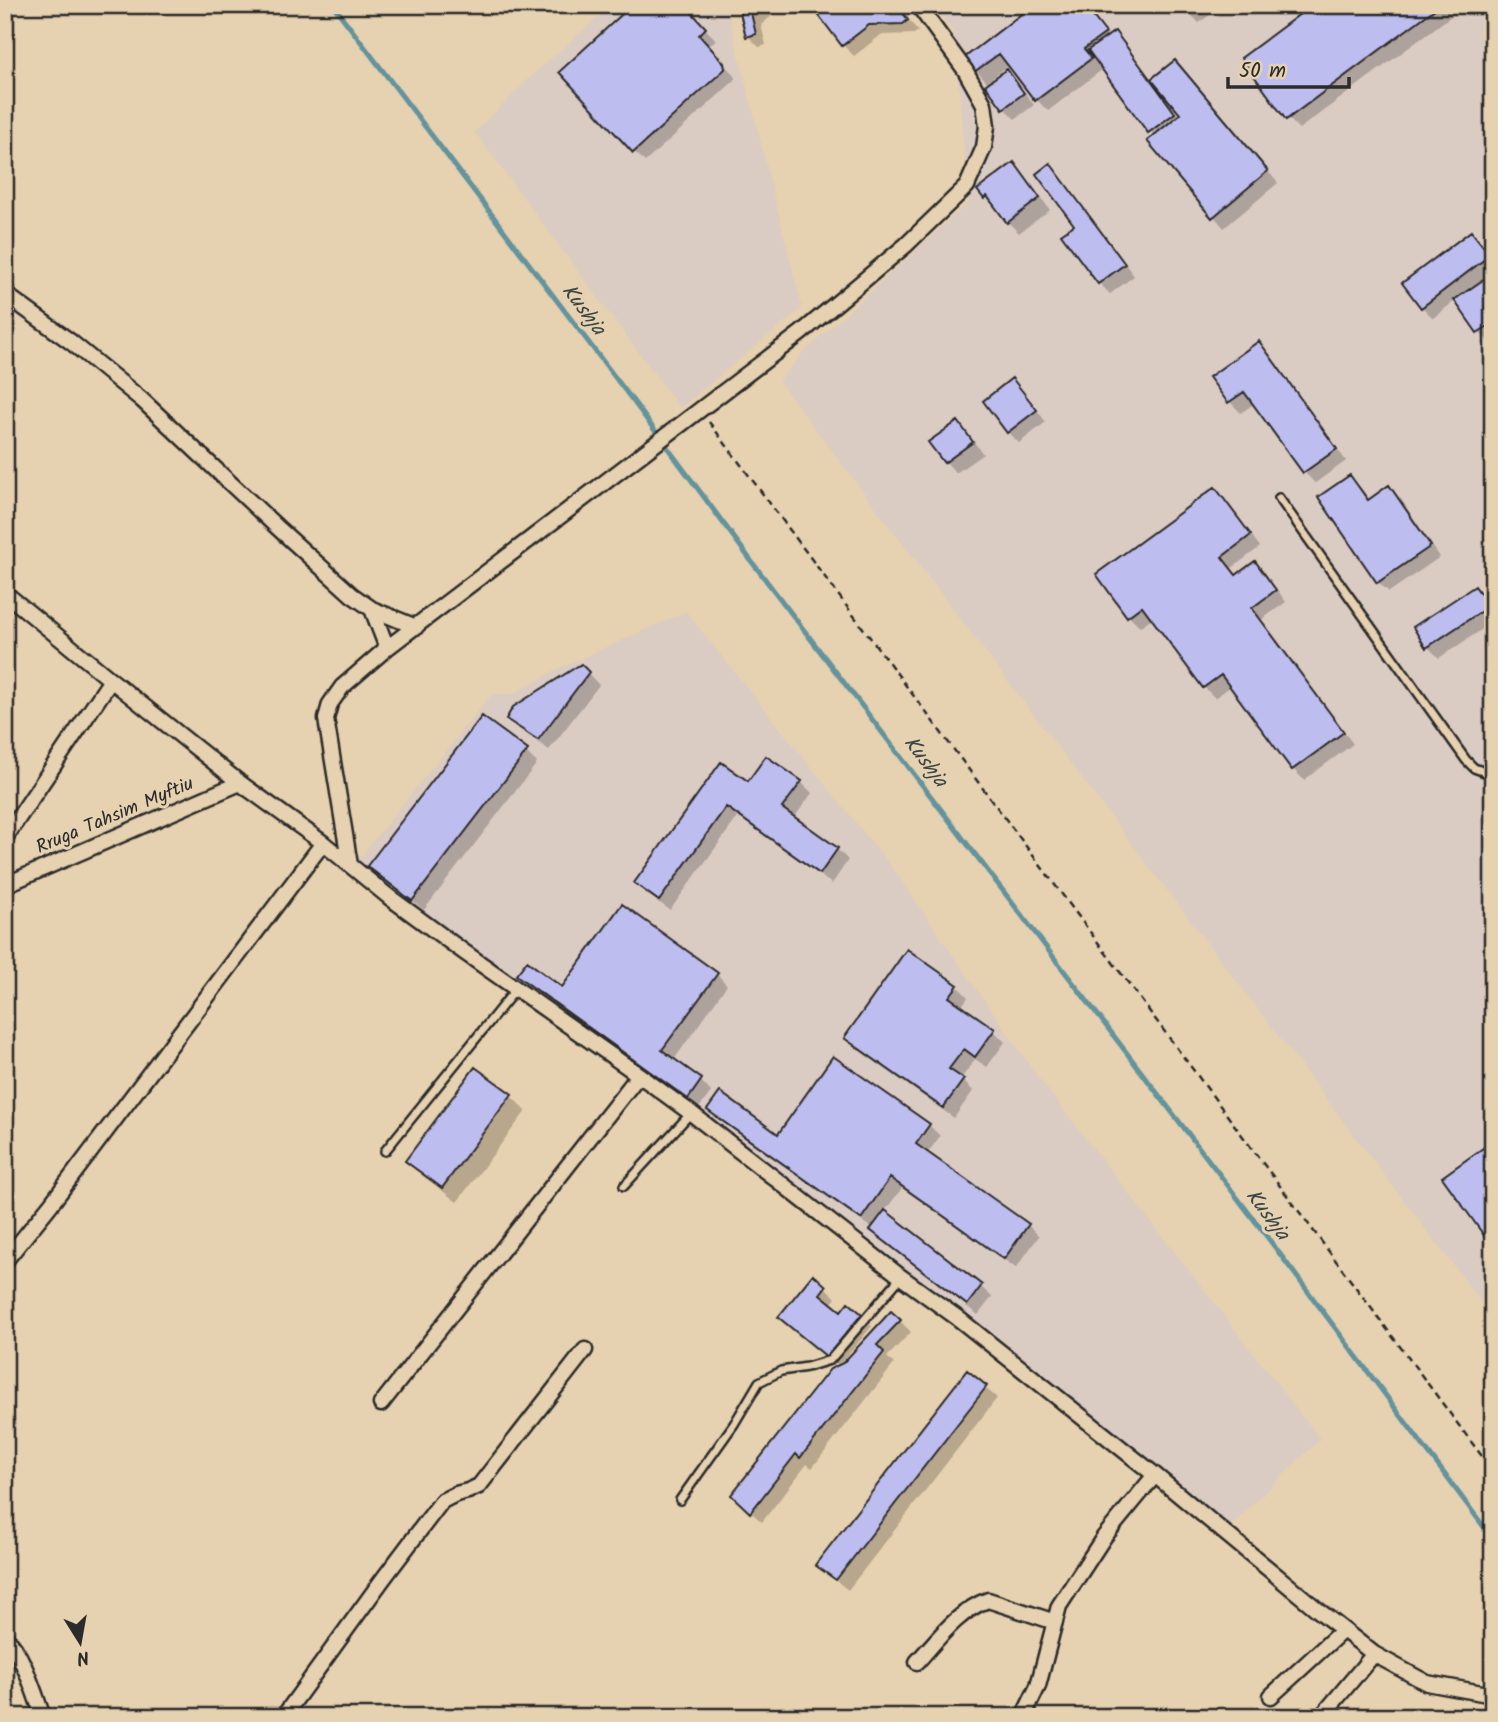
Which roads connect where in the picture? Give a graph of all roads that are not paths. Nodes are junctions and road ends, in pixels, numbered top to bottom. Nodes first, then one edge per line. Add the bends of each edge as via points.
1 (918, 5) edge
2 (5, 294) edge
3 (1279, 498) dead end
4 (5, 593) edge
5 (372, 609) junction
6 (416, 627) junction
7 (387, 648) junction
8 (111, 680) junction
9 (1493, 775) edge
10 (240, 783) junction
11 (5, 838) edge
12 (323, 843) junction
13 (351, 865) junction
14 (5, 885) edge
15 (516, 989) junction
16 (639, 1075) junction
17 (691, 1114) junction
18 (385, 1150) dead end
19 (624, 1186) dead end
20 (5, 1261) edge
21 (901, 1277) junction
22 (585, 1350) dead end
23 (381, 1404) dead end
24 (1155, 1475) junction
25 (680, 1500) dead end
26 (1055, 1622) junction
27 (1343, 1630) junction
28 (5, 1637) edge
29 (1374, 1654) junction
30 (917, 1662) dead end
31 (1493, 1695) edge
32 (1271, 1696) dead end
33 (43, 1717) edge
34 (283, 1717) edge
35 (1023, 1717) edge
36 (1321, 1717) edge

1 - 6 street via 965,69 984,104 984,147 967,186 906,245 812,324
2 - 5 street via 142,400
3 - 9 lane via 1466,760
4 - 8 street
5 - 6 street
5 - 7 street
6 - 7 street
7 - 13 street via 342,687 326,719
8 - 10 street
8 - 11 street
10 - 12 street
10 - 14 street, Rruga Tahsim Myftiu
12 - 13 street
12 - 20 street
13 - 15 street
15 - 16 street
15 - 18 lane
16 - 17 street
16 - 23 street
17 - 19 lane
17 - 21 street
21 - 24 street
21 - 25 lane via 830,1360 781,1371 760,1382
22 - 34 street via 479,1486 442,1501
24 - 26 street via 1104,1537 1059,1606
24 - 27 street
26 - 30 street via 988,1600 950,1625
26 - 35 street via 1038,1686
27 - 29 street
27 - 32 street
28 - 33 street via 23,1665
29 - 31 street via 1427,1682
29 - 36 street

